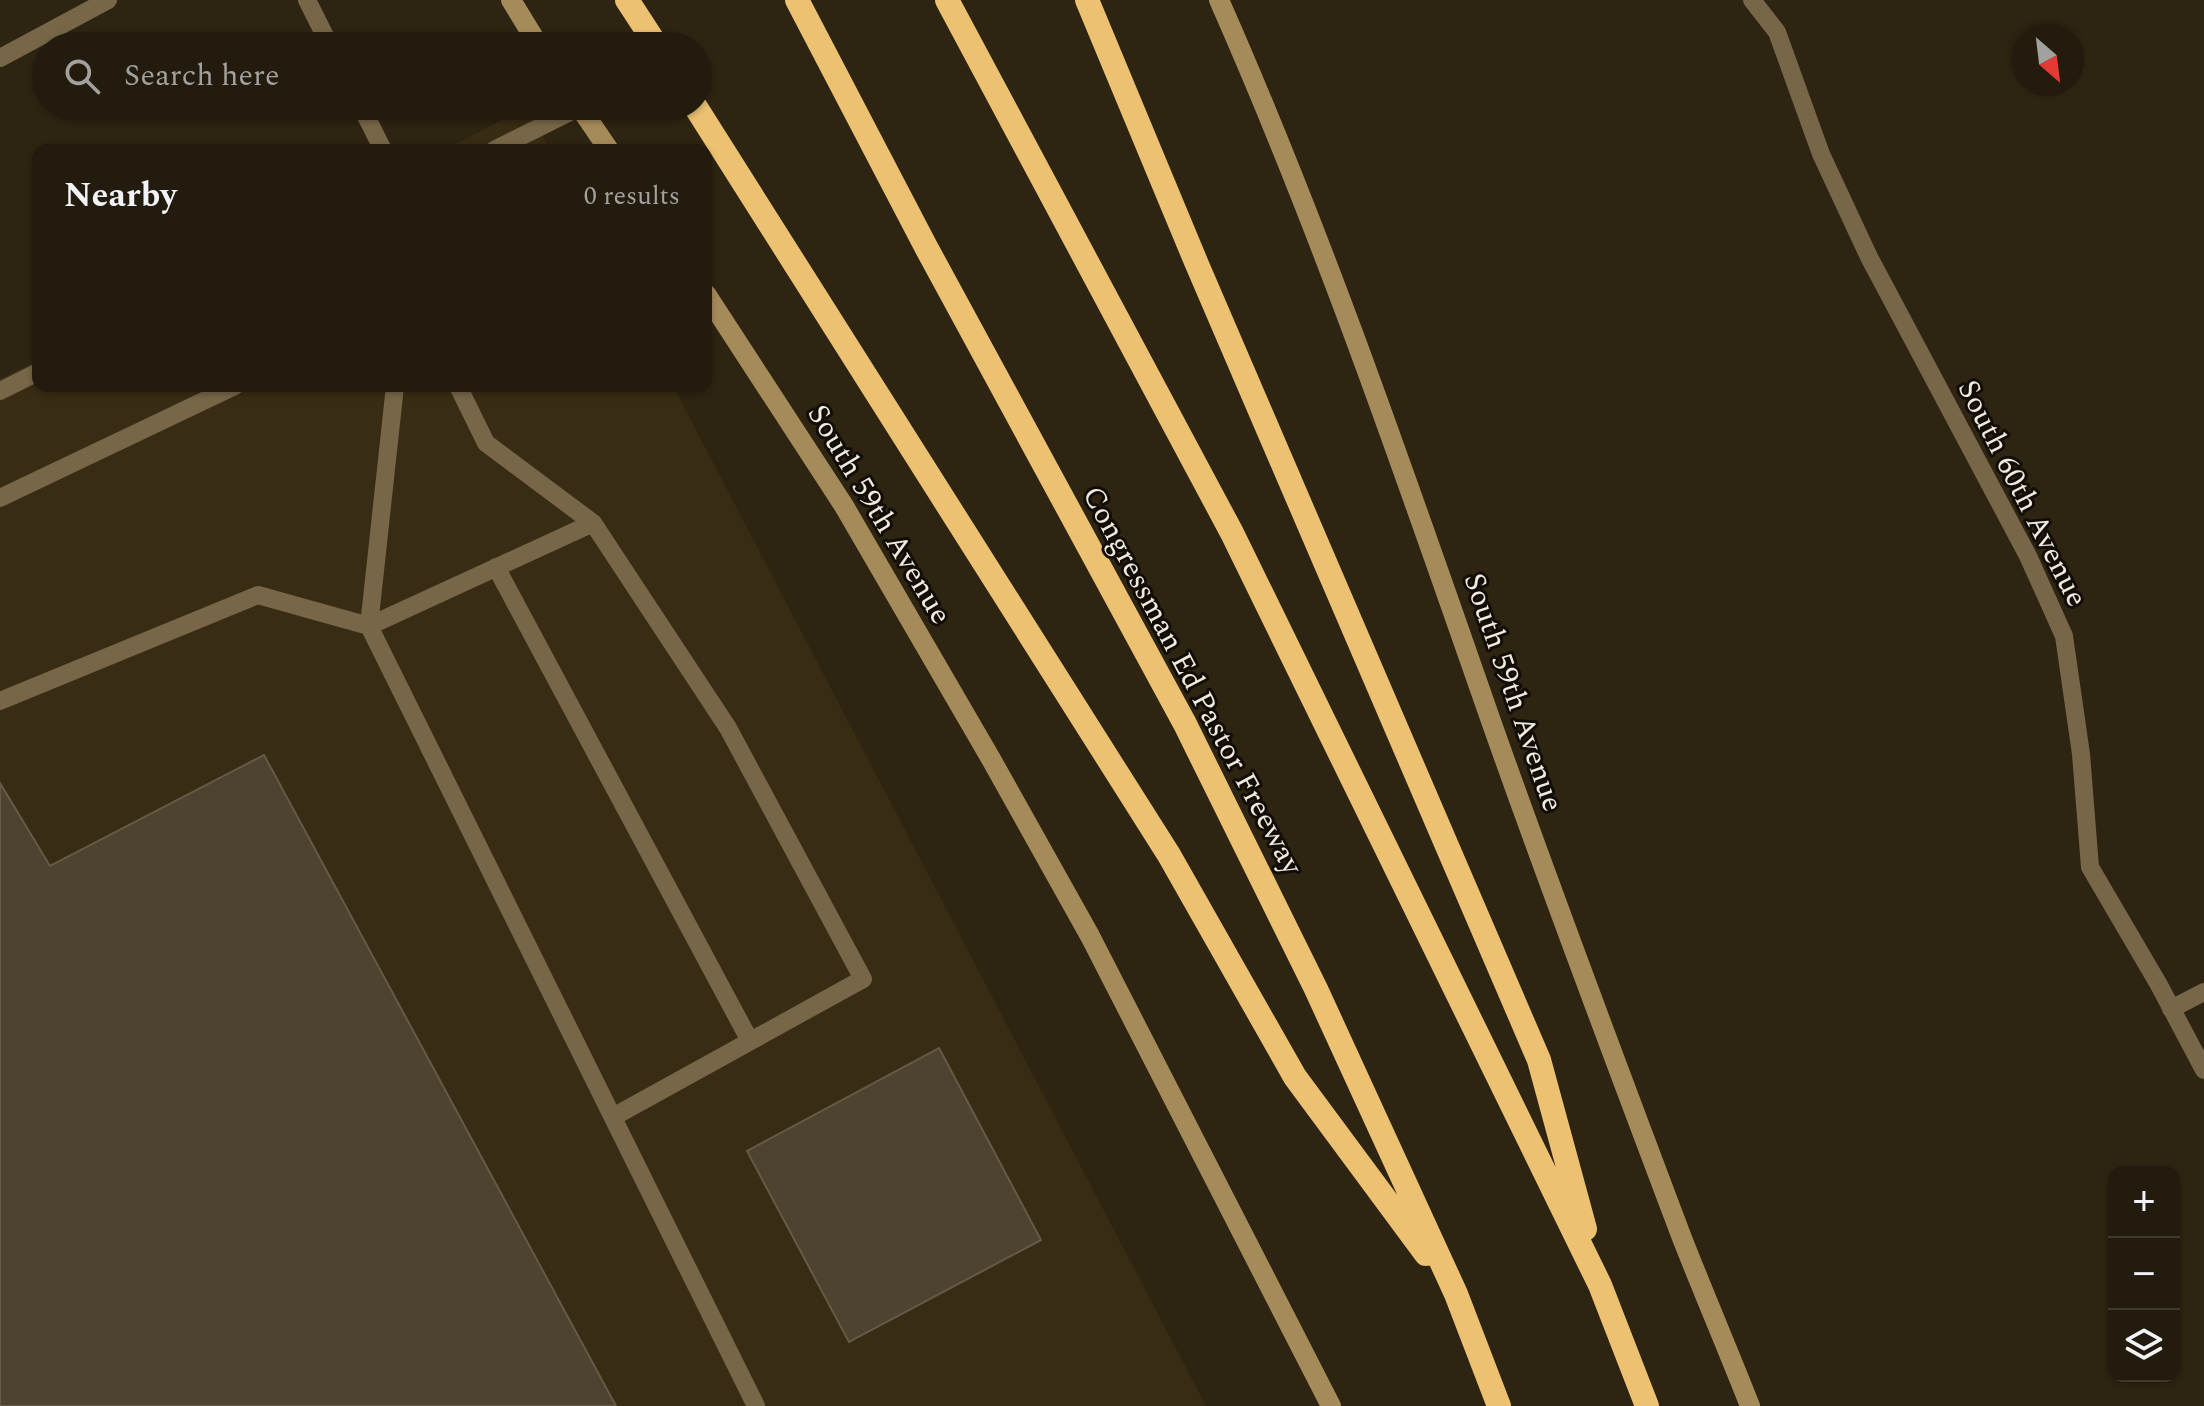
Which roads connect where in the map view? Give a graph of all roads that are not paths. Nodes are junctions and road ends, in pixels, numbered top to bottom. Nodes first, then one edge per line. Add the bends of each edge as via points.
1 (108, 0) edge
2 (307, 0) edge
3 (511, 0) edge
4 (627, 0) edge
5 (797, 0) edge
6 (947, 0) edge
7 (1087, 0) edge
8 (1219, 0) edge
9 (1752, 0) edge
10 (48, 32) edge
11 (323, 32) edge
12 (530, 32) edge
13 (648, 32) edge
14 (32, 41) edge
15 (0, 58) edge
16 (368, 120) edge
17 (553, 120) edge
18 (589, 120) edge
19 (704, 120) edge
20 (380, 144) edge
21 (506, 144) edge
22 (605, 144) edge
23 (712, 303) edge
24 (32, 375) edge
25 (0, 391) edge
26 (222, 392) edge
27 (394, 392) edge
28 (461, 392) edge
29 (0, 498) edge
30 (593, 523) junction
31 (496, 567) junction
32 (369, 626) junction
33 (0, 701) edge
34 (2204, 992) edge
35 (2171, 1009) junction
36 (750, 1041) junction
37 (2204, 1070) edge
38 (613, 1117) junction
39 (1600, 1285) junction
40 (1456, 1294) junction
41 (756, 1406) edge
42 (1331, 1406) edge
43 (1499, 1406) edge
44 (1647, 1406) edge
45 (1750, 1406) edge

1 - 10 lane
2 - 11 lane
3 - 12 main road
4 - 13 highway
5 - 40 highway, Congressman Ed Pastor Freeway via 1185,724 1316,989
6 - 39 highway via 1232,533
7 - 39 highway via 1539,1060
8 - 45 main road, South 59th Avenue via 1321,245 1586,979
9 - 35 lane, South 60th Avenue via 1777,32 1821,154 1869,257 2028,556 2064,636 2090,867
14 - 15 lane
16 - 20 lane
17 - 21 lane
18 - 22 main road
19 - 40 highway via 1169,855 1295,1077
23 - 42 main road, South 59th Avenue via 844,506 991,759 1090,936
24 - 25 lane
26 - 29 lane
27 - 32 lane
28 - 30 lane via 486,443
30 - 31 lane
30 - 36 lane via 728,728 863,979
31 - 32 lane
31 - 36 lane
32 - 33 lane via 258,595
32 - 38 lane
34 - 35 lane
35 - 37 lane, South 60th Avenue
36 - 38 lane
38 - 41 lane
39 - 44 highway
40 - 43 highway, Congressman Ed Pastor Freeway

